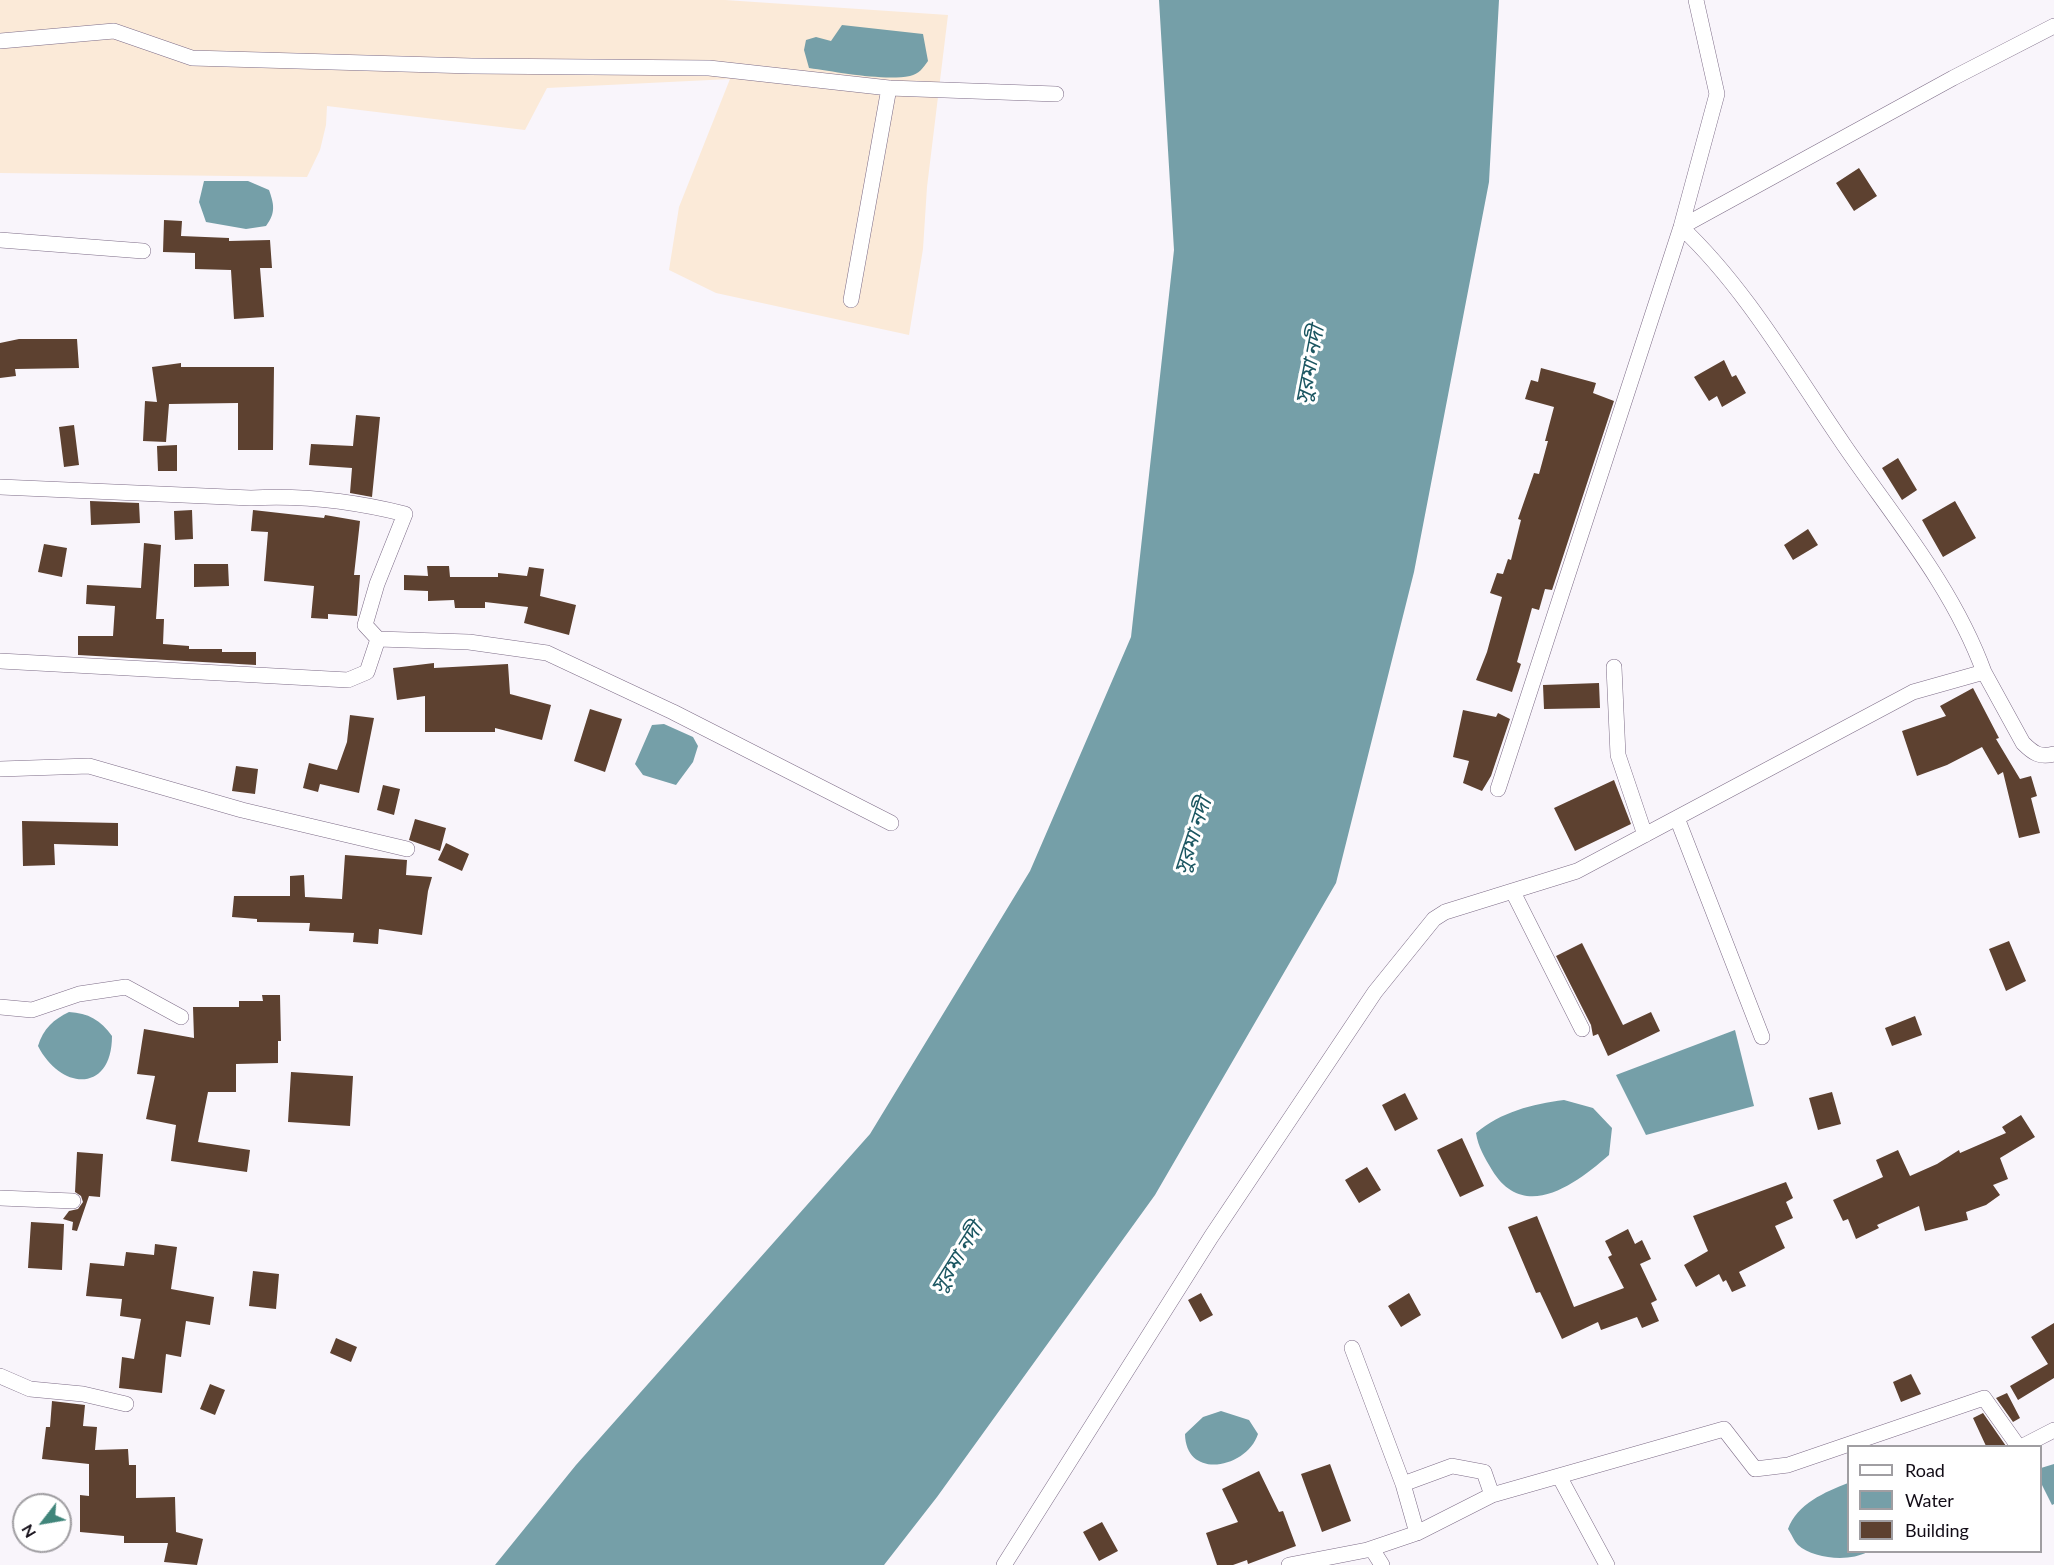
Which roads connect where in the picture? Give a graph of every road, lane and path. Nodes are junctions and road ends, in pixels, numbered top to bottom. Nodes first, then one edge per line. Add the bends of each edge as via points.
1 (1696, 0) edge
2 (2054, 26) edge
3 (0, 41) edge
4 (889, 88) junction
5 (1056, 94) dead end
6 (1681, 227) junction
7 (0, 240) edge
8 (143, 251) dead end
9 (851, 300) dead end
10 (0, 487) edge
11 (378, 639) junction
12 (0, 661) edge
13 (1614, 667) dead end
14 (1984, 672) junction
15 (2054, 754) edge
16 (0, 769) edge
17 (1498, 789) dead end
18 (1677, 818) junction
19 (891, 823) dead end
20 (1645, 835) junction
21 (407, 849) dead end
22 (1513, 892) junction
23 (0, 1007) edge
24 (182, 1017) dead end
25 (1582, 1029) dead end
26 (1762, 1037) dead end
27 (0, 1198) edge
28 (73, 1201) dead end
29 (1352, 1348) dead end
30 (0, 1376) edge
31 (126, 1404) dead end
32 (2054, 1431) edge
33 (2017, 1445) edge
34 (2025, 1445) edge
35 (1559, 1476) junction
36 (1402, 1484) junction
37 (1492, 1495) junction
38 (1417, 1533) junction
39 (1372, 1549) junction
40 (1004, 1565) edge
41 (1288, 1565) edge
42 (1382, 1565) edge
43 (1607, 1565) edge

1 - 6 street via 1717,94
2 - 6 street
3 - 4 street via 114,31 192,58 709,68
4 - 5 street
4 - 9 street
6 - 14 street via 1706,250 1757,318 1925,558 1971,637
6 - 17 street
7 - 8 street
10 - 11 street via 251,498 290,496 354,501 405,514 365,625
11 - 12 street via 367,672 348,680
11 - 19 street via 469,642 547,653
13 - 20 street via 1618,755
14 - 15 street via 2023,743 2044,757
14 - 18 street via 1913,692
16 - 21 street via 89,766 242,810
18 - 20 street
18 - 26 street
20 - 22 street via 1577,871
22 - 25 street
22 - 40 street via 1445,912 1434,919 1375,992 1211,1237
23 - 24 street via 32,1010 79,994 126,987
27 - 28 street
29 - 36 street
30 - 31 street via 30,1389 82,1394
32 - 34 street
33 - 35 street via 1984,1398 1788,1465 1755,1469 1724,1429
35 - 37 street
35 - 43 street
36 - 37 street via 1452,1466 1484,1472
36 - 38 street
37 - 38 street
38 - 39 street
39 - 41 street
39 - 42 street

